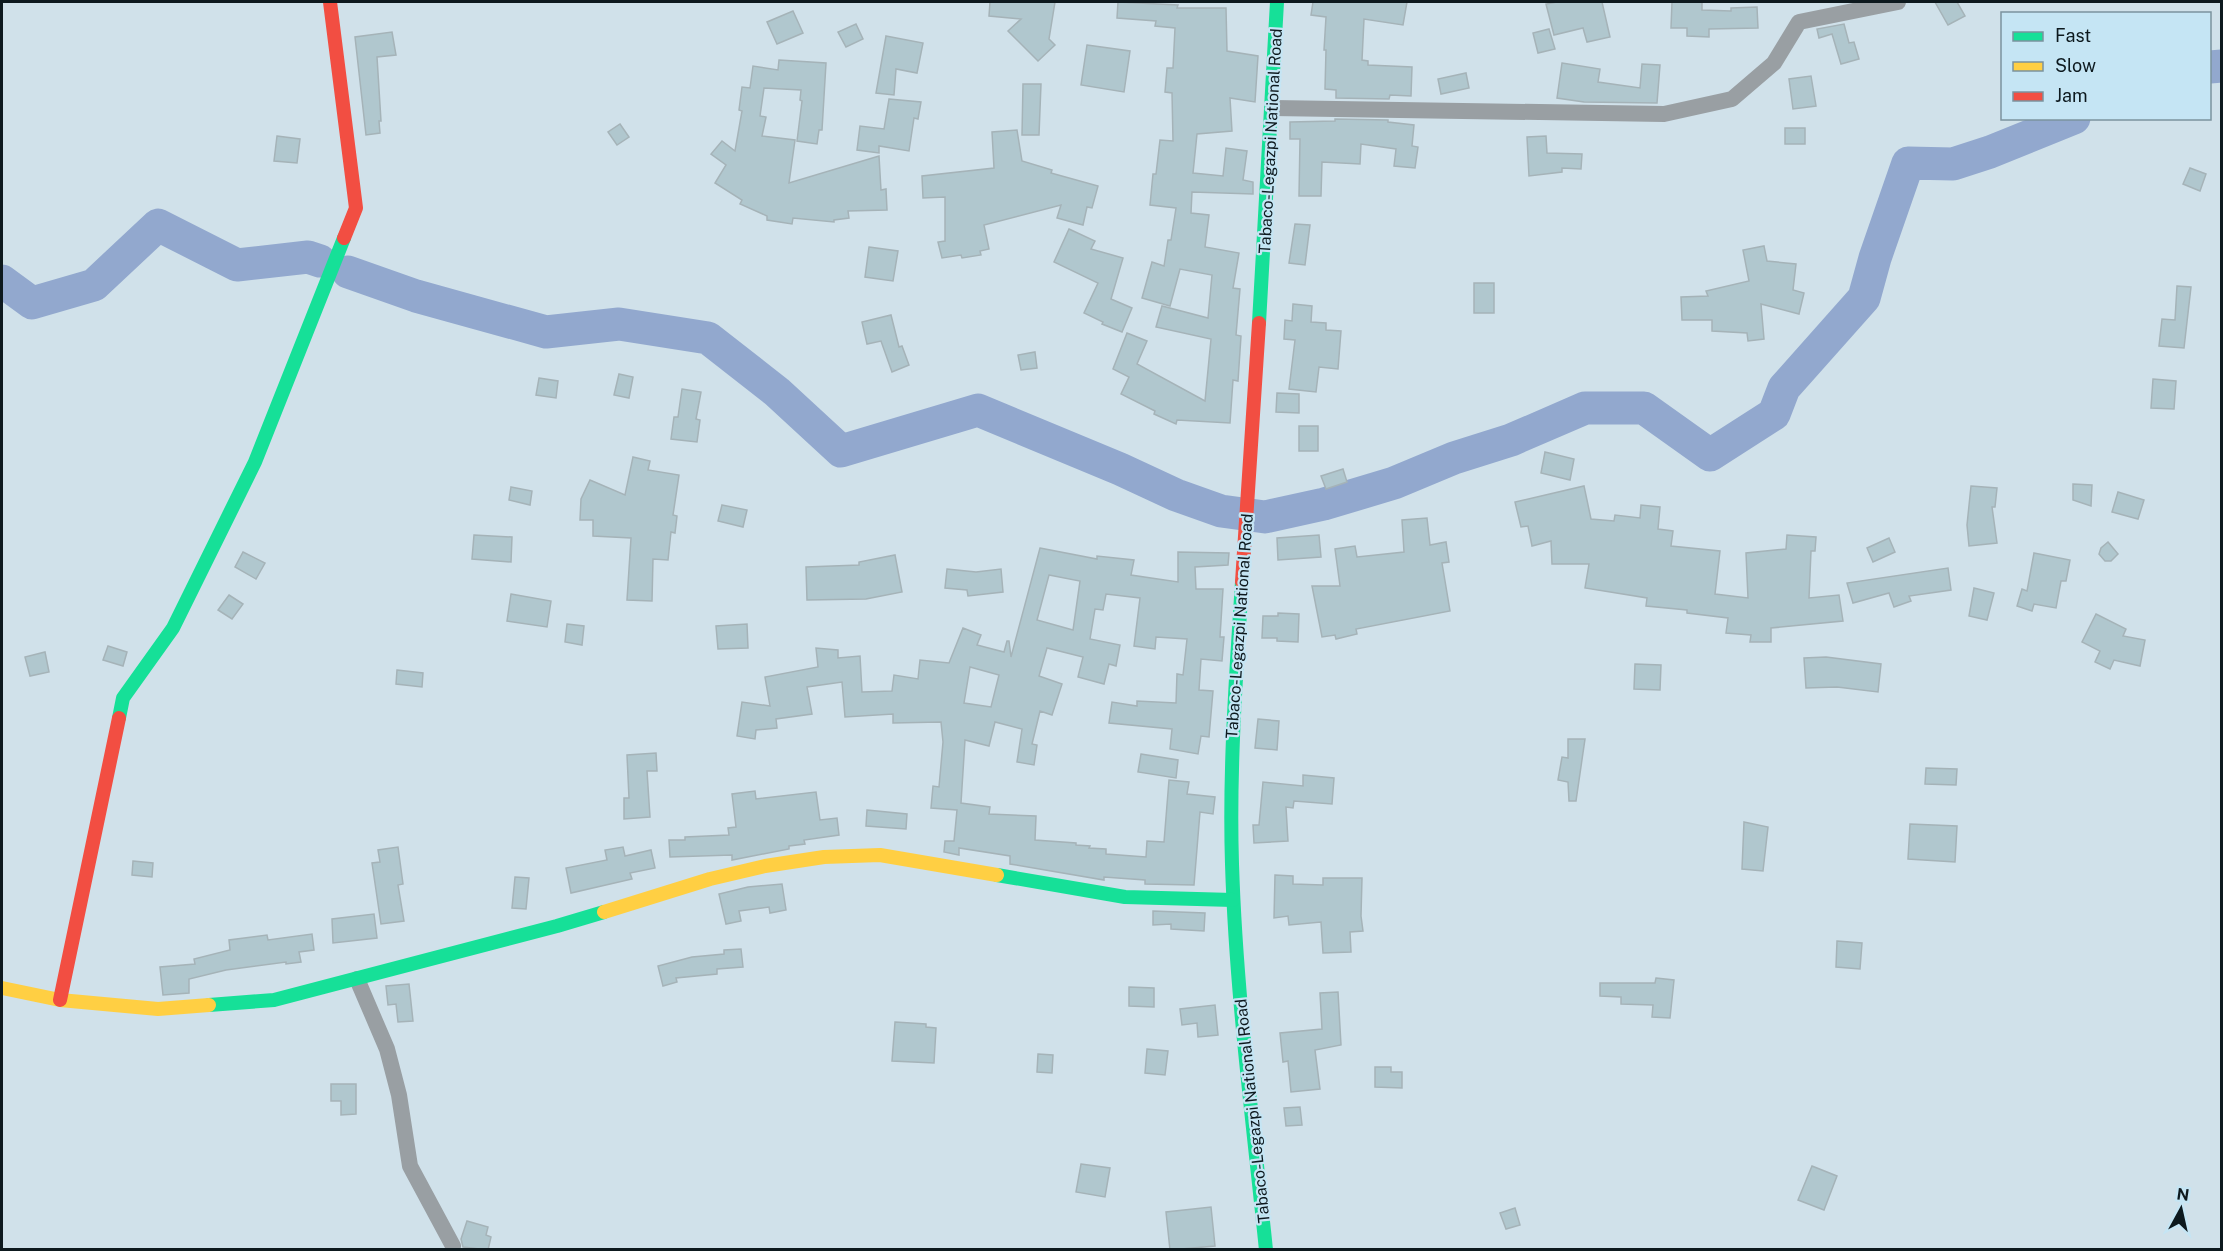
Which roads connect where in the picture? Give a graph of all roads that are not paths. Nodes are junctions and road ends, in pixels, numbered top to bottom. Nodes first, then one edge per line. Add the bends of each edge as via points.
1 (330, 2) edge
2 (1277, 2) edge
3 (1898, 2) edge
4 (1273, 108) junction
5 (1233, 900) junction
6 (357, 979) junction
7 (2, 988) edge
8 (60, 1000) junction
9 (453, 1246) dead end
10 (1266, 1250) edge

1 - 8 street via 356,208 255,462 173,628 123,698
2 - 4 street, Tabaco-Legazpi National Road
3 - 4 street via 1799,22 1774,63 1732,99 1664,114
4 - 5 street, Tabaco-Legazpi National Road via 1229,799
5 - 6 street via 1125,897 880,855 824,857 710,879 557,926
5 - 10 street, Tabaco-Legazpi National Road
6 - 8 street via 274,1000 158,1009
6 - 9 street via 387,1049 410,1166
7 - 8 street

